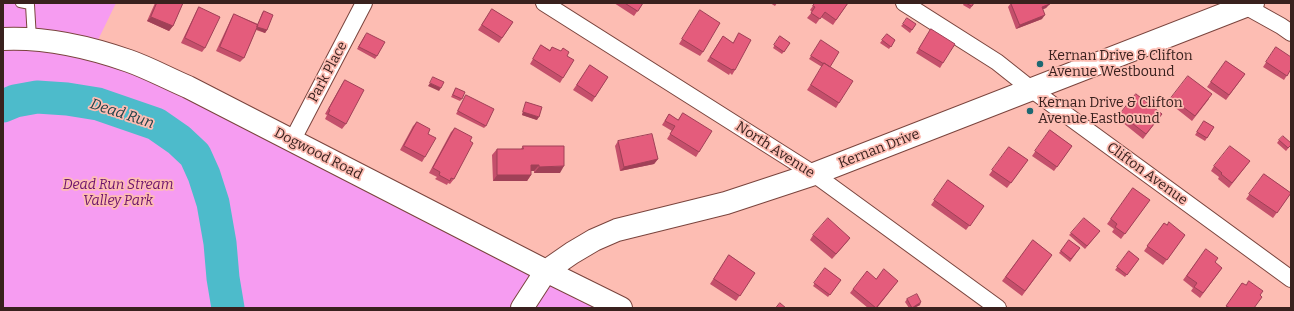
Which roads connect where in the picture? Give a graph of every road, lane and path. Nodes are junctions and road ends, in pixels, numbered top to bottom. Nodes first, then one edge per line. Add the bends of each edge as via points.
1 (20, 3) edge
2 (364, 3) edge
3 (544, 3) edge
4 (904, 3) edge
5 (1247, 4) edge
6 (1291, 33) edge
7 (3, 39) edge
8 (32, 40) junction
9 (1031, 89) junction
10 (292, 141) junction
11 (814, 174) junction
12 (546, 271) junction
13 (1291, 279) edge
14 (522, 308) edge
15 (621, 308) edge
16 (998, 308) edge

1 - 8 lane via 30,5
2 - 10 street, Park Place
3 - 11 street, North Avenue
4 - 9 street, Clifton Avenue via 997,62
5 - 6 street
5 - 9 main road, Kernan Drive
7 - 8 main road, Dogwood Road
8 - 10 main road, Dogwood Road via 74,45 130,62 188,87
9 - 11 main road, Kernan Drive
9 - 13 street, Clifton Avenue
10 - 12 main road, Dogwood Road
11 - 12 main road, Kernan Drive via 726,203 617,230 577,249
11 - 16 street, North Avenue
12 - 14 main road, Kernan Drive
12 - 15 main road, Dogwood Road

